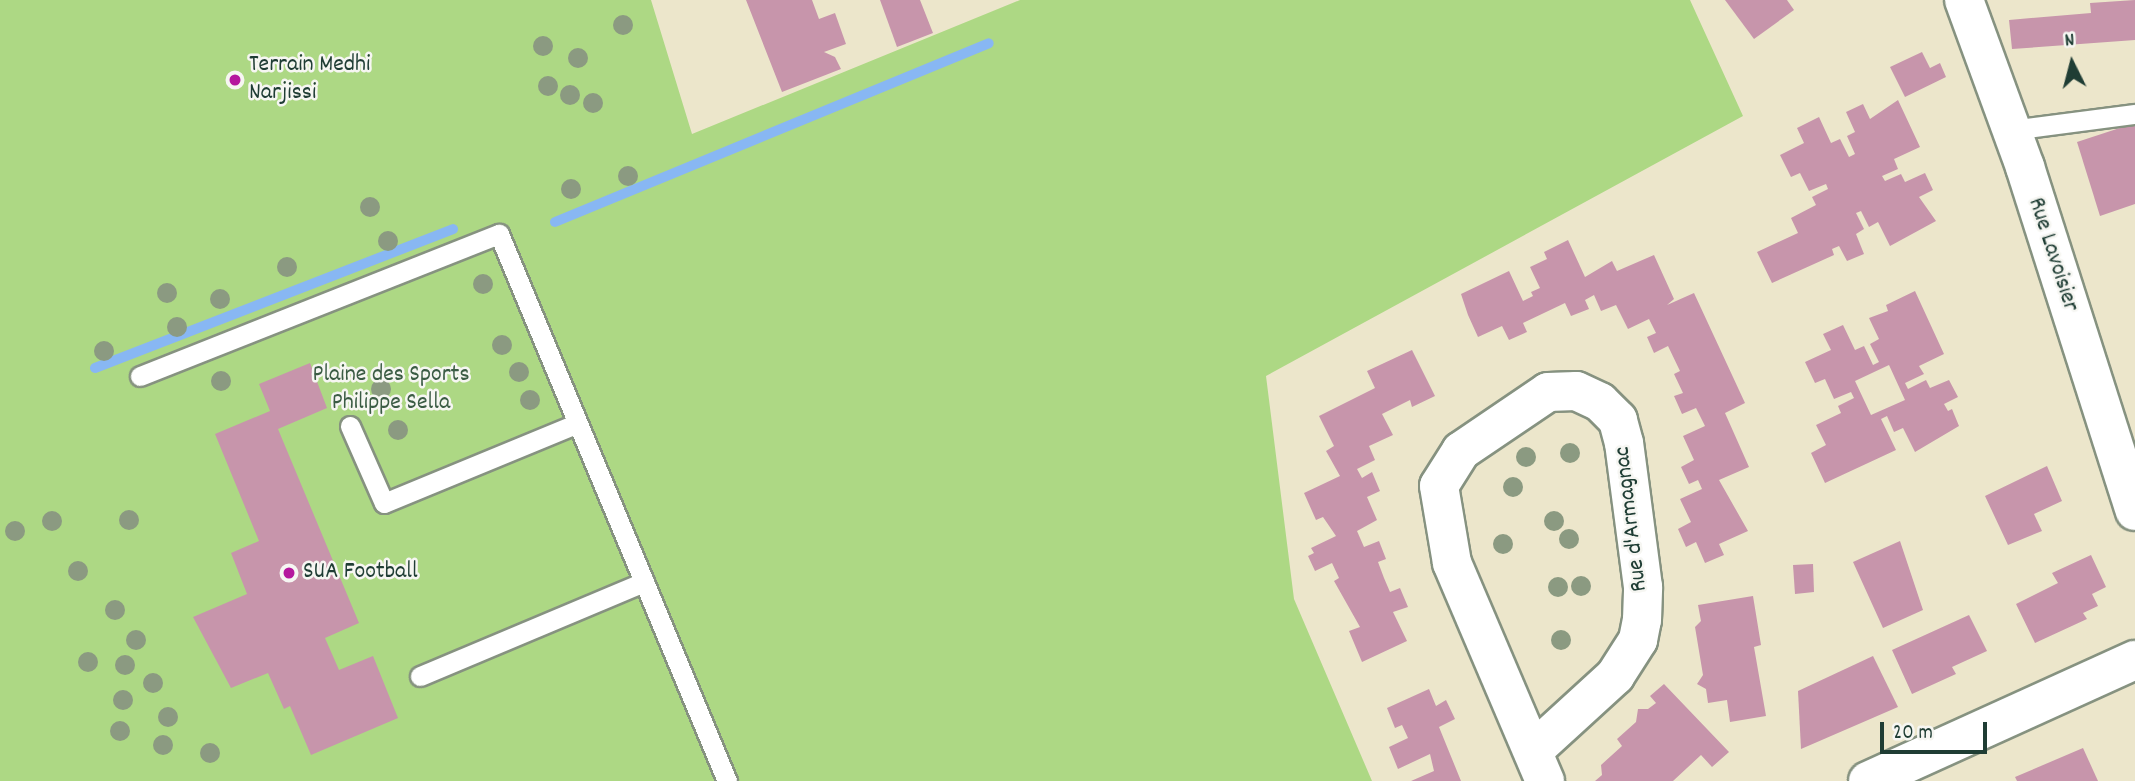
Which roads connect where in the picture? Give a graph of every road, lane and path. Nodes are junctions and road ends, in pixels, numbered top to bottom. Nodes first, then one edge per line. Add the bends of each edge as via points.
1 (1964, 0) edge
2 (2135, 114) edge
3 (2011, 130) junction
4 (140, 376) dead end
5 (576, 424) junction
6 (350, 426) dead end
7 (2135, 511) edge
8 (644, 582) junction
9 (2135, 660) edge
10 (420, 676) dead end
11 (1539, 766) edge
12 (727, 781) edge
13 (1868, 781) edge

1 - 3 street, Rue Lavoisier
2 - 3 lane
3 - 7 street, Rue Lavoisier
4 - 5 lane via 499,234
5 - 6 lane via 384,503
5 - 8 lane
8 - 10 lane
8 - 12 lane
9 - 13 street
11 - 11 street, Rue d'Armagnac via 1452,563 1439,486 1461,451 1548,392 1576,391 1618,420 1643,587 1642,620 1638,640 1615,676

